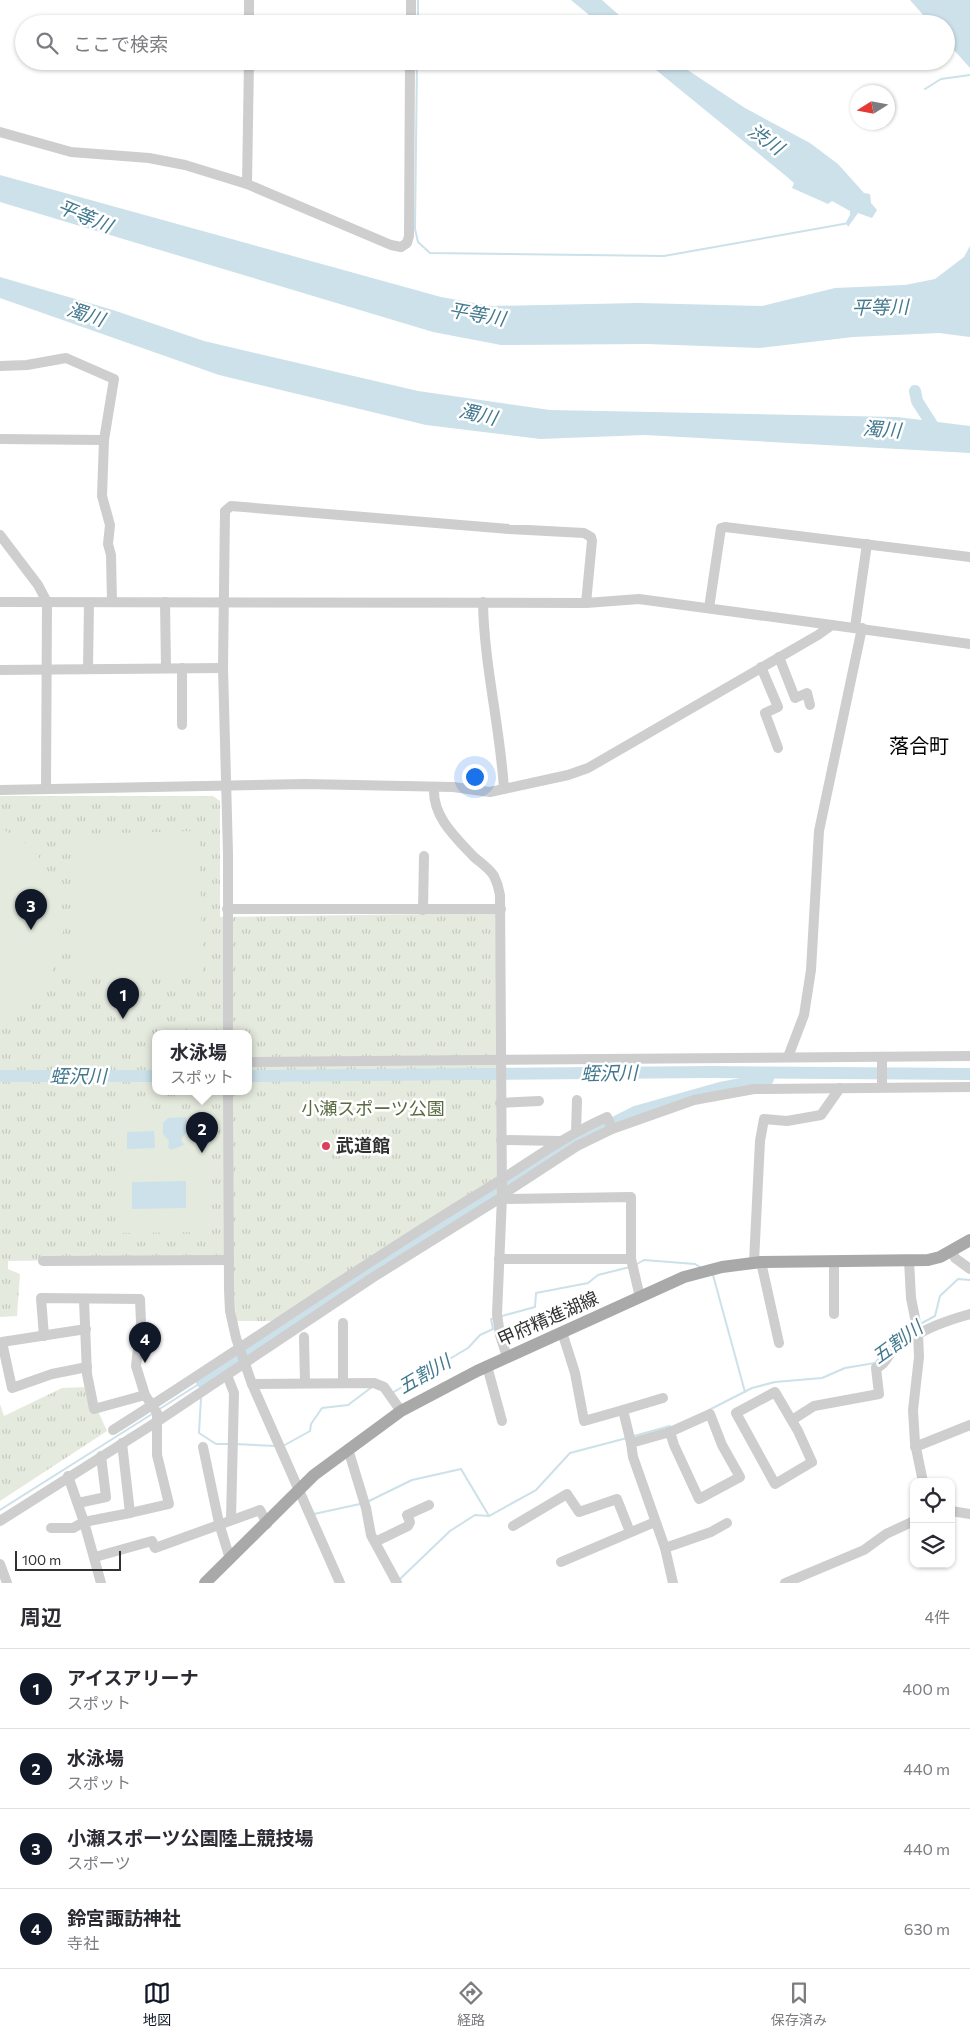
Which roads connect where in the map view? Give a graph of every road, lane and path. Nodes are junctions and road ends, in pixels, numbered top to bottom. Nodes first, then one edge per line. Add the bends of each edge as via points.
1 (249, 0) edge
2 (411, 0) edge
3 (249, 15) edge
4 (411, 15) edge
5 (248, 70) edge
6 (410, 70) edge
7 (0, 132) edge
8 (247, 184) junction
9 (0, 366) edge
10 (0, 439) edge
11 (104, 440) junction
12 (0, 535) edge
13 (868, 544) junction
14 (970, 558) edge
15 (0, 602) edge
16 (47, 602) junction
17 (112, 602) junction
18 (165, 602) junction
19 (224, 602) junction
20 (483, 602) junction
21 (89, 603) junction
22 (586, 603) junction
23 (709, 608) junction
24 (832, 625) junction
25 (858, 628) junction
26 (970, 644) edge
27 (779, 657) junction
28 (761, 667) junction
29 (48, 668) junction
30 (166, 668) junction
31 (182, 668) junction
32 (223, 668) junction
33 (88, 669) junction
34 (0, 670) edge
35 (810, 706) dead end
36 (182, 725) dead end
37 (778, 748) dead end
38 (226, 786) junction
39 (434, 787) junction
40 (46, 789) junction
41 (504, 789) junction
42 (0, 790) edge
43 (424, 856) dead end
44 (227, 909) junction
45 (501, 909) junction
46 (423, 910) junction
47 (228, 1030) edge
48 (970, 1056) edge
49 (788, 1057) junction
50 (882, 1060) junction
51 (252, 1062) edge
52 (500, 1064) junction
53 (882, 1085) junction
54 (970, 1086) edge
55 (840, 1088) junction
56 (228, 1095) edge
57 (577, 1100) dead end
58 (539, 1101) dead end
59 (500, 1102) junction
60 (612, 1128) junction
61 (576, 1132) junction
62 (500, 1140) junction
63 (561, 1140) junction
64 (501, 1180) junction
65 (501, 1196) junction
66 (970, 1240) edge
67 (952, 1251) junction
68 (499, 1259) junction
69 (229, 1260) junction
70 (909, 1260) junction
71 (43, 1261) dead end
72 (758, 1262) junction
73 (834, 1262) junction
74 (632, 1264) junction
75 (363, 1266) junction
76 (970, 1269) edge
77 (372, 1278) junction
78 (640, 1297) junction
79 (84, 1300) junction
80 (834, 1314) dead end
81 (970, 1314) edge
82 (343, 1323) dead end
83 (86, 1329) junction
84 (562, 1332) junction
85 (918, 1334) junction
86 (44, 1336) junction
87 (304, 1337) dead end
88 (778, 1343) dead end
89 (242, 1356) junction
90 (507, 1357) junction
91 (487, 1366) junction
92 (87, 1367) junction
93 (227, 1375) junction
94 (305, 1383) junction
95 (343, 1383) junction
96 (252, 1384) junction
97 (145, 1394) junction
98 (663, 1398) dead end
99 (623, 1410) junction
100 (401, 1411) junction
101 (155, 1412) junction
102 (792, 1420) junction
103 (502, 1421) dead end
104 (970, 1426) edge
105 (113, 1430) dead end
106 (670, 1432) junction
107 (122, 1443) junction
108 (631, 1443) junction
109 (203, 1447) dead end
110 (916, 1447) junction
111 (348, 1449) junction
112 (101, 1456) junction
113 (68, 1476) junction
114 (922, 1478) edge
115 (300, 1490) junction
116 (78, 1503) junction
117 (429, 1504) dead end
118 (955, 1512) edge
119 (130, 1513) junction
120 (970, 1514) edge
121 (230, 1519) junction
122 (0, 1520) edge
123 (84, 1522) junction
124 (655, 1522) junction
125 (727, 1523) dead end
126 (910, 1523) edge
127 (219, 1524) junction
128 (267, 1524) junction
129 (513, 1526) dead end
130 (51, 1528) dead end
131 (630, 1532) junction
132 (375, 1542) junction
133 (665, 1548) junction
134 (95, 1557) junction
135 (230, 1559) junction
136 (561, 1562) dead end
137 (0, 1564) edge
138 (7, 1583) edge
139 (100, 1583) edge
140 (205, 1583) edge
141 (340, 1583) edge
142 (397, 1583) edge
143 (673, 1583) edge
144 (785, 1583) edge

1 - 3 street
2 - 4 street
5 - 8 street
6 - 8 street via 409,236 403,246 391,245
7 - 8 street via 70,152 159,160
9 - 11 street via 66,358 114,379
10 - 11 street
11 - 17 street via 102,496 110,525
12 - 16 street
13 - 14 street
13 - 23 street via 721,528
13 - 25 street
15 - 16 street
16 - 21 street
16 - 29 street
17 - 18 street
17 - 21 street
18 - 19 street
18 - 30 street
19 - 20 street
19 - 22 street via 225,511 231,506 584,533 592,541
19 - 32 street
20 - 22 street
20 - 41 street via 485,649 500,737
21 - 33 street
22 - 23 street via 639,599
23 - 24 street
24 - 25 street
24 - 27 street
25 - 26 street
25 - 49 street via 819,831 811,970 804,1015
27 - 28 street
27 - 35 street via 795,698 807,694
28 - 37 street via 778,708 765,713
28 - 41 street via 588,768 568,776
29 - 33 street
29 - 34 street
29 - 40 street
30 - 31 street
30 - 33 street
31 - 32 street
31 - 36 street
32 - 38 street
38 - 39 street
38 - 40 street
38 - 44 street
39 - 41 street via 483,792
39 - 45 street via 433,798 444,822 495,878
40 - 42 street
43 - 46 street
44 - 46 street
44 - 47 street
45 - 46 street
45 - 52 street
48 - 50 street
49 - 50 street
49 - 52 street
50 - 53 street
51 - 52 street
52 - 59 street
53 - 54 street
53 - 55 street
55 - 60 street via 734,1092 694,1100
55 - 72 street via 821,1115 787,1121 764,1119 760,1140
56 - 69 street
57 - 61 street
58 - 59 street
59 - 62 street
60 - 61 street via 607,1117
60 - 65 street via 552,1160
61 - 63 street
62 - 63 street
62 - 64 street
63 - 64 street
64 - 65 street
64 - 75 street
65 - 68 street
65 - 74 street via 631,1197
65 - 77 street
66 - 67 main road, 甲府精進湖線
67 - 70 main road, 甲府精進湖線 via 928,1260
67 - 76 street via 964,1267
68 - 74 street
68 - 90 street via 497,1319
69 - 71 street
69 - 89 street via 230,1312
70 - 73 main road, 甲府精進湖線
70 - 85 street via 911,1298
72 - 73 main road, 甲府精進湖線
72 - 78 main road, 甲府精進湖線 via 705,1270
72 - 88 street
73 - 80 street
74 - 78 street
75 - 77 street
75 - 89 street
77 - 89 street
78 - 84 main road, 甲府精進湖線
79 - 83 street
79 - 86 street via 41,1298
79 - 97 street via 140,1299 136,1366
81 - 85 street via 937,1323
82 - 95 street
83 - 86 street
83 - 92 street
84 - 90 main road, 甲府精進湖線
84 - 99 street via 575,1374 584,1421
85 - 102 street via 892,1351 881,1367 876,1368 879,1394 814,1406
85 - 110 street via 913,1410
86 - 92 street via 2,1342 12,1388 52,1374
87 - 94 street
89 - 93 street
89 - 96 street
89 - 101 street
90 - 91 main road, 甲府精進湖線
91 - 100 main road, 甲府精進湖線
91 - 103 street
92 - 97 street via 94,1409
93 - 101 street via 202,1392
93 - 121 street via 234,1392
94 - 95 street
94 - 96 street
95 - 100 street via 374,1383 387,1392
96 - 115 street
97 - 101 street
98 - 99 street
99 - 108 street
100 - 111 main road, 甲府精進湖線
101 - 105 street
101 - 107 street
101 - 119 street via 157,1455 169,1504
102 - 102 street via 812,1462 775,1484 736,1413 775,1392
104 - 110 street
106 - 106 street via 710,1414 740,1477 699,1499
106 - 108 street
107 - 112 street
107 - 119 street
108 - 124 street
109 - 127 street
110 - 114 street
111 - 115 main road, 甲府精進湖線
111 - 132 street
112 - 113 street
112 - 116 street via 106,1497
113 - 116 street
113 - 122 street
115 - 128 main road, 甲府精進湖線
115 - 141 street
116 - 123 street
117 - 132 street via 407,1515 408,1526
118 - 120 street
119 - 123 street
121 - 127 street
121 - 128 street via 260,1510
123 - 130 street via 74,1528
123 - 134 street
124 - 131 street
124 - 133 street
125 - 133 street
126 - 144 street via 886,1534 864,1550
127 - 134 street via 155,1548 152,1542
127 - 135 street
128 - 135 main road, 甲府精進湖線
129 - 131 street via 566,1494 579,1512 617,1498
131 - 136 street
132 - 142 street
133 - 143 street
134 - 139 street
135 - 140 main road, 甲府精進湖線
137 - 138 street

